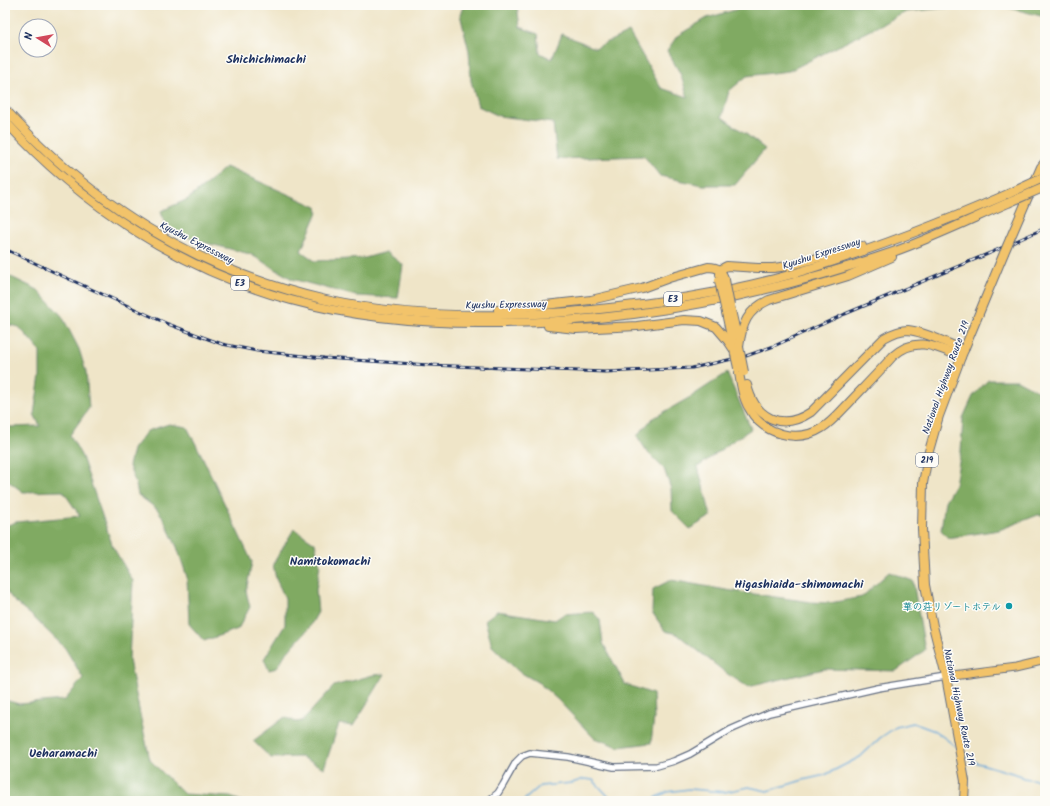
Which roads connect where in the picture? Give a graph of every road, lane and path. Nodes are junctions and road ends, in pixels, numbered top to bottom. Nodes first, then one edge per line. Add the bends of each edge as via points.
1 (5, 109) edge
2 (5, 121) edge
3 (1045, 162) edge
4 (1045, 177) edge
5 (1045, 186) edge
6 (943, 232) junction
7 (893, 240) junction
8 (720, 270) junction
9 (447, 315) junction
10 (523, 323) junction
11 (736, 328) junction
12 (737, 349) junction
13 (963, 354) junction
14 (741, 373) junction
15 (1045, 661) edge
16 (946, 677) junction
17 (488, 801) edge
18 (964, 801) edge

1 - 9 highway, Kyushu Expressway / E3 via 84,184 133,219 194,254 257,280 327,300 394,311
2 - 10 highway, Kyushu Expressway / E3 via 79,192 130,227 190,262 255,289 326,309 360,315 447,323
3 - 13 highway, National Highway Route 219 / 219, bridge
4 - 7 highway, Kyushu Expressway / E3, bridge
5 - 6 highway, Kyushu Expressway / E3, bridge
6 - 10 highway, Kyushu Expressway / E3 via 894,252 844,268 737,296 630,315
6 - 11 highway via 848,276 769,300 754,308
7 - 8 highway via 789,266 727,266
7 - 9 highway, Kyushu Expressway / E3 via 788,275 683,298 563,312
8 - 9 highway via 708,267 642,288 591,300
8 - 11 highway, bridge via 728,307
10 - 12 highway via 576,329 637,326 684,320 701,321 716,327
11 - 12 highway
11 - 12 highway
12 - 14 highway, bridge
13 - 14 highway via 920,332 895,332 884,338 811,412 791,421 773,419 765,415 753,402
13 - 14 highway via 924,344 898,351 832,421 823,428 804,435 779,433 758,421 745,401
13 - 16 highway, National Highway Route 219 / 219 via 939,416 923,483 924,585
15 - 16 main road via 1015,668
16 - 17 street via 878,688 769,713 730,730 690,754 657,766 614,767 568,757 530,753 516,762 498,793
16 - 18 highway, National Highway Route 219 / 219 via 965,781

